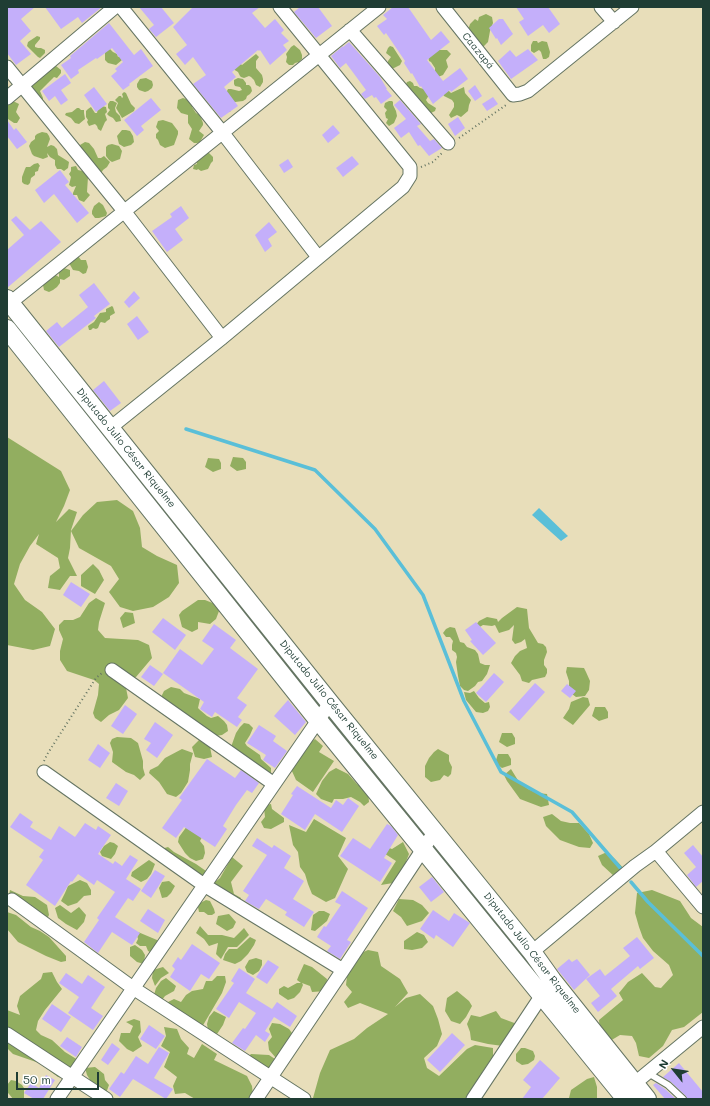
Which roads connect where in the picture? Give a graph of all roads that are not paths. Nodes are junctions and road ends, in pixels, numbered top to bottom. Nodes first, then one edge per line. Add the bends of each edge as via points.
1 (114, 7) edge
2 (121, 7) edge
3 (280, 7) edge
4 (379, 7) edge
5 (442, 7) edge
6 (601, 7) edge
7 (632, 7) edge
8 (614, 22) junction
9 (350, 30) junction
10 (318, 55) junction
11 (7, 67) edge
12 (22, 86) junction
13 (7, 98) edge
14 (222, 132) junction
15 (448, 143) road end
16 (124, 211) junction
17 (318, 257) junction
18 (8, 301) edge
19 (7, 329) edge
20 (222, 338) junction
21 (110, 428) junction
22 (112, 670) road end
23 (330, 702) junction
24 (318, 720) junction
25 (44, 772) road end
26 (274, 784) junction
27 (703, 812) edge
28 (435, 831) junction
29 (424, 849) junction
30 (656, 850) junction
31 (204, 885) junction
32 (12, 900) dead end
33 (703, 907) edge
34 (532, 952) junction
35 (344, 970) junction
36 (552, 980) junction
37 (133, 988) junction
38 (542, 994) junction
39 (703, 1027) edge
40 (580, 1028) junction
41 (7, 1034) edge
42 (73, 1076) junction
43 (271, 1078) junction
44 (642, 1078) junction
45 (57, 1099) edge
46 (106, 1099) edge
47 (256, 1099) edge
48 (304, 1099) edge
49 (473, 1099) edge
50 (626, 1099) edge
51 (647, 1099) edge
52 (683, 1099) edge

1 - 12 street
2 - 14 street
3 - 10 street
4 - 9 street
5 - 8 street, Caazapá via 512,95 528,91
6 - 8 street
7 - 8 street
9 - 10 street
9 - 15 street
10 - 14 street
10 - 17 street via 410,167 410,176 403,187
11 - 12 street
12 - 13 street
12 - 16 street
14 - 16 street
14 - 17 street
16 - 18 street
16 - 20 street
17 - 20 street
18 - 21 street, Diputado Julio César Riquelme
19 - 24 street, Diputado Julio César Riquelme
20 - 21 street
21 - 23 street, Diputado Julio César Riquelme
22 - 26 street
23 - 24 street
23 - 28 street, Diputado Julio César Riquelme
24 - 26 street
24 - 29 street, Diputado Julio César Riquelme
25 - 31 street
26 - 31 street
27 - 30 street
28 - 29 street
28 - 34 street, Diputado Julio César Riquelme
29 - 35 street
29 - 38 street, Diputado Julio César Riquelme
30 - 33 street
30 - 34 street
31 - 35 street
31 - 37 street
32 - 37 street
34 - 36 street, Diputado Julio César Riquelme
35 - 43 street
36 - 38 street
36 - 40 street, Diputado Julio César Riquelme
37 - 42 street
37 - 43 street
38 - 40 street, Diputado Julio César Riquelme
38 - 49 street
39 - 44 street
40 - 44 street, Diputado Julio César Riquelme
40 - 50 street, Diputado Julio César Riquelme
41 - 42 street
42 - 45 street
42 - 46 street
43 - 47 street
43 - 48 street
44 - 51 street, Diputado Julio César Riquelme
44 - 52 lane via 668,1085

